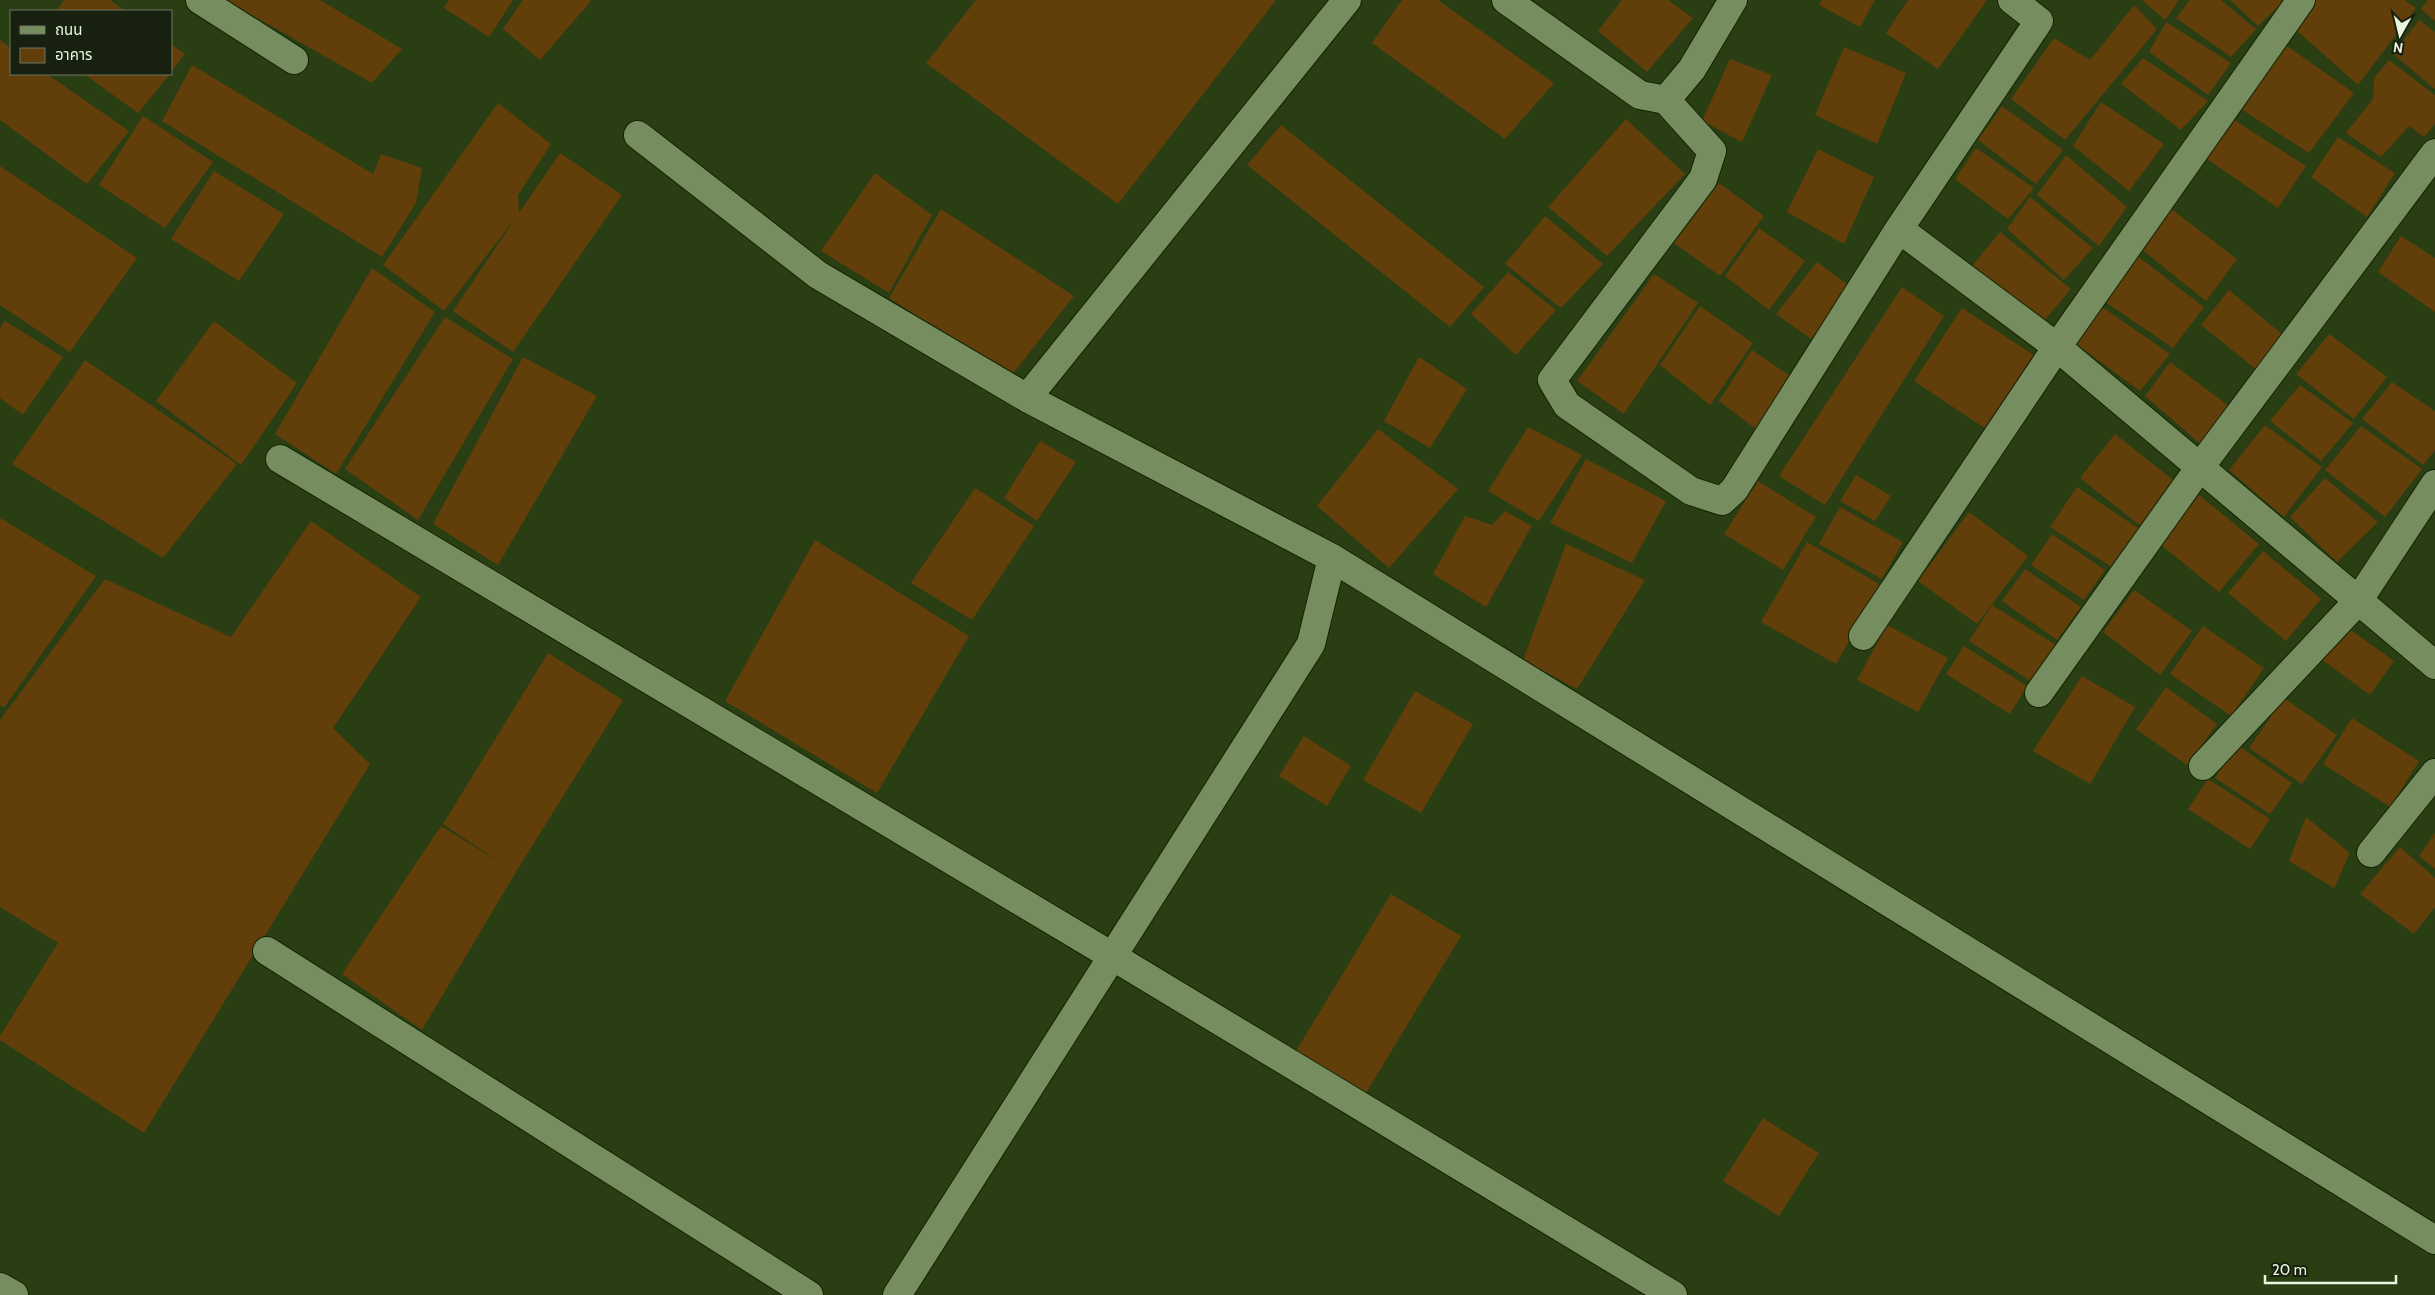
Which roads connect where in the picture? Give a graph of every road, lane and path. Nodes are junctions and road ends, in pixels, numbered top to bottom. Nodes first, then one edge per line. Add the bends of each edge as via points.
1 (200, 0) edge
2 (1347, 0) edge
3 (1506, 0) edge
4 (1733, 0) edge
5 (2012, 0) edge
6 (2301, 0) edge
7 (294, 60) dead end
8 (1666, 100) junction
9 (638, 135) dead end
10 (2435, 153) edge
11 (1899, 229) junction
12 (2057, 347) junction
13 (1027, 398) junction
14 (280, 458) dead end
15 (2200, 468) junction
16 (2435, 484) edge
17 (1332, 558) junction
18 (2358, 601) junction
19 (1863, 636) dead end
20 (2435, 665) edge
21 (2039, 693) dead end
22 (2203, 766) dead end
23 (2435, 773) edge
24 (2371, 853) dead end
25 (267, 951) dead end
26 (1112, 956) junction
27 (2435, 1240) edge
28 (0, 1287) edge
29 (14, 1295) edge
30 (809, 1295) edge
31 (897, 1295) edge
32 (1673, 1295) edge

1 - 7 street
2 - 13 street
3 - 8 street via 1640,95
4 - 8 street via 1692,69
5 - 11 street via 2039,21
6 - 12 street
8 - 11 street via 1712,150 1703,179 1552,380 1567,405 1691,491 1722,501 1734,490
9 - 13 street via 818,275
10 - 15 street
11 - 12 street
12 - 15 street
12 - 19 street
13 - 17 street
14 - 26 street
15 - 18 street
15 - 21 street
16 - 18 street
17 - 26 street via 1311,644
17 - 27 street
18 - 20 street
18 - 22 street
23 - 24 street
25 - 30 street
26 - 31 street
26 - 32 street
28 - 29 street

